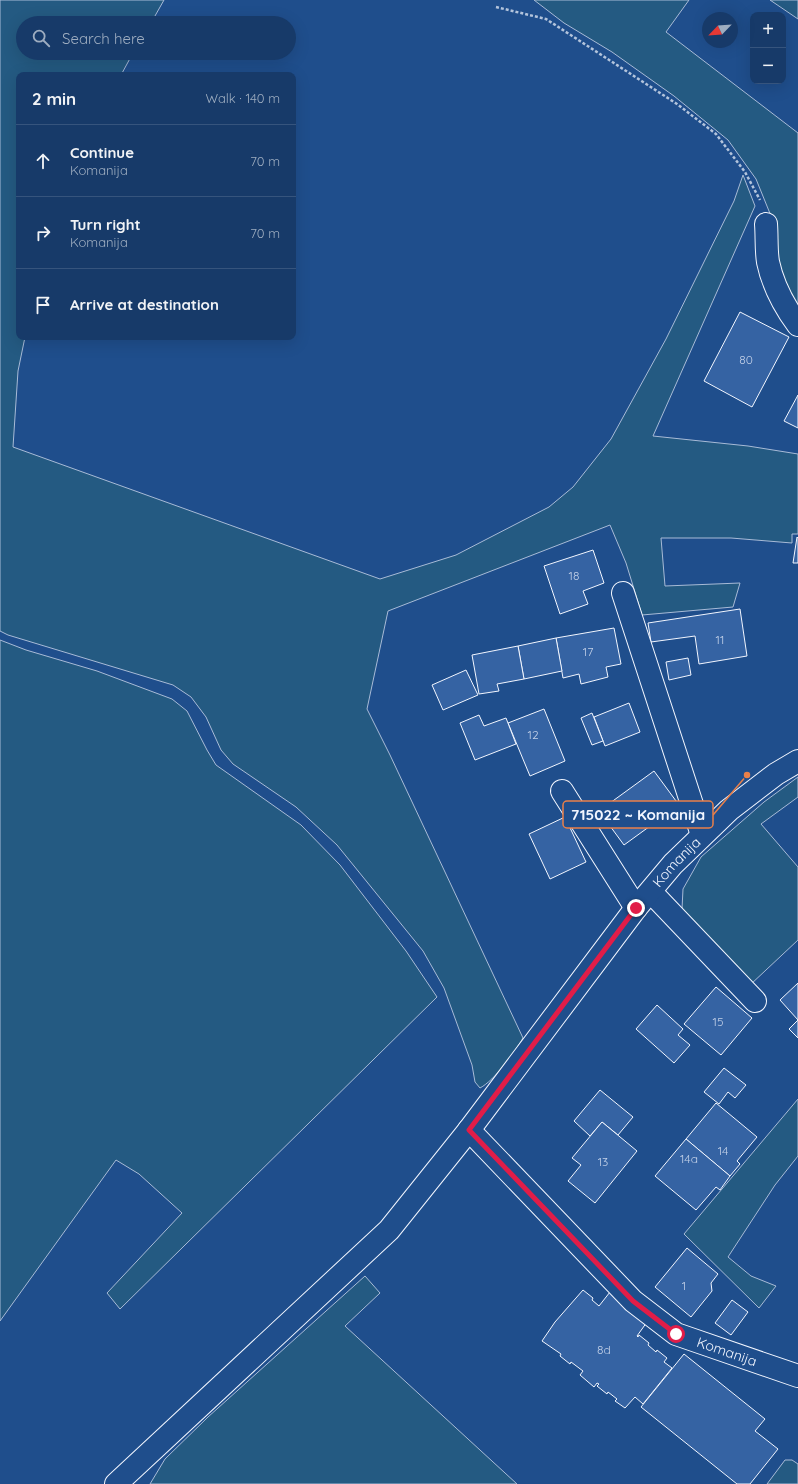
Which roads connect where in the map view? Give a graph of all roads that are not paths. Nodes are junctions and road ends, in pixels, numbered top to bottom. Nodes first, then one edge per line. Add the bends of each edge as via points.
1 (766, 224) road end
2 (798, 325) edge
3 (624, 592) dead end
4 (798, 761) edge
5 (562, 791) dead end
6 (702, 835) junction
7 (651, 892) junction
8 (636, 908) junction
9 (755, 1001) dead end
10 (469, 1130) junction
11 (798, 1376) edge
12 (116, 1484) edge

1 - 2 street via 768,262 777,291
3 - 6 street
4 - 6 street, Komanija via 776,774 729,810
5 - 8 street
6 - 7 street, Komanija via 673,864
7 - 8 street, Komanija
7 - 9 street
8 - 10 street, Komanija
10 - 11 street, Komanija via 633,1301 676,1334
10 - 12 street via 389,1230

